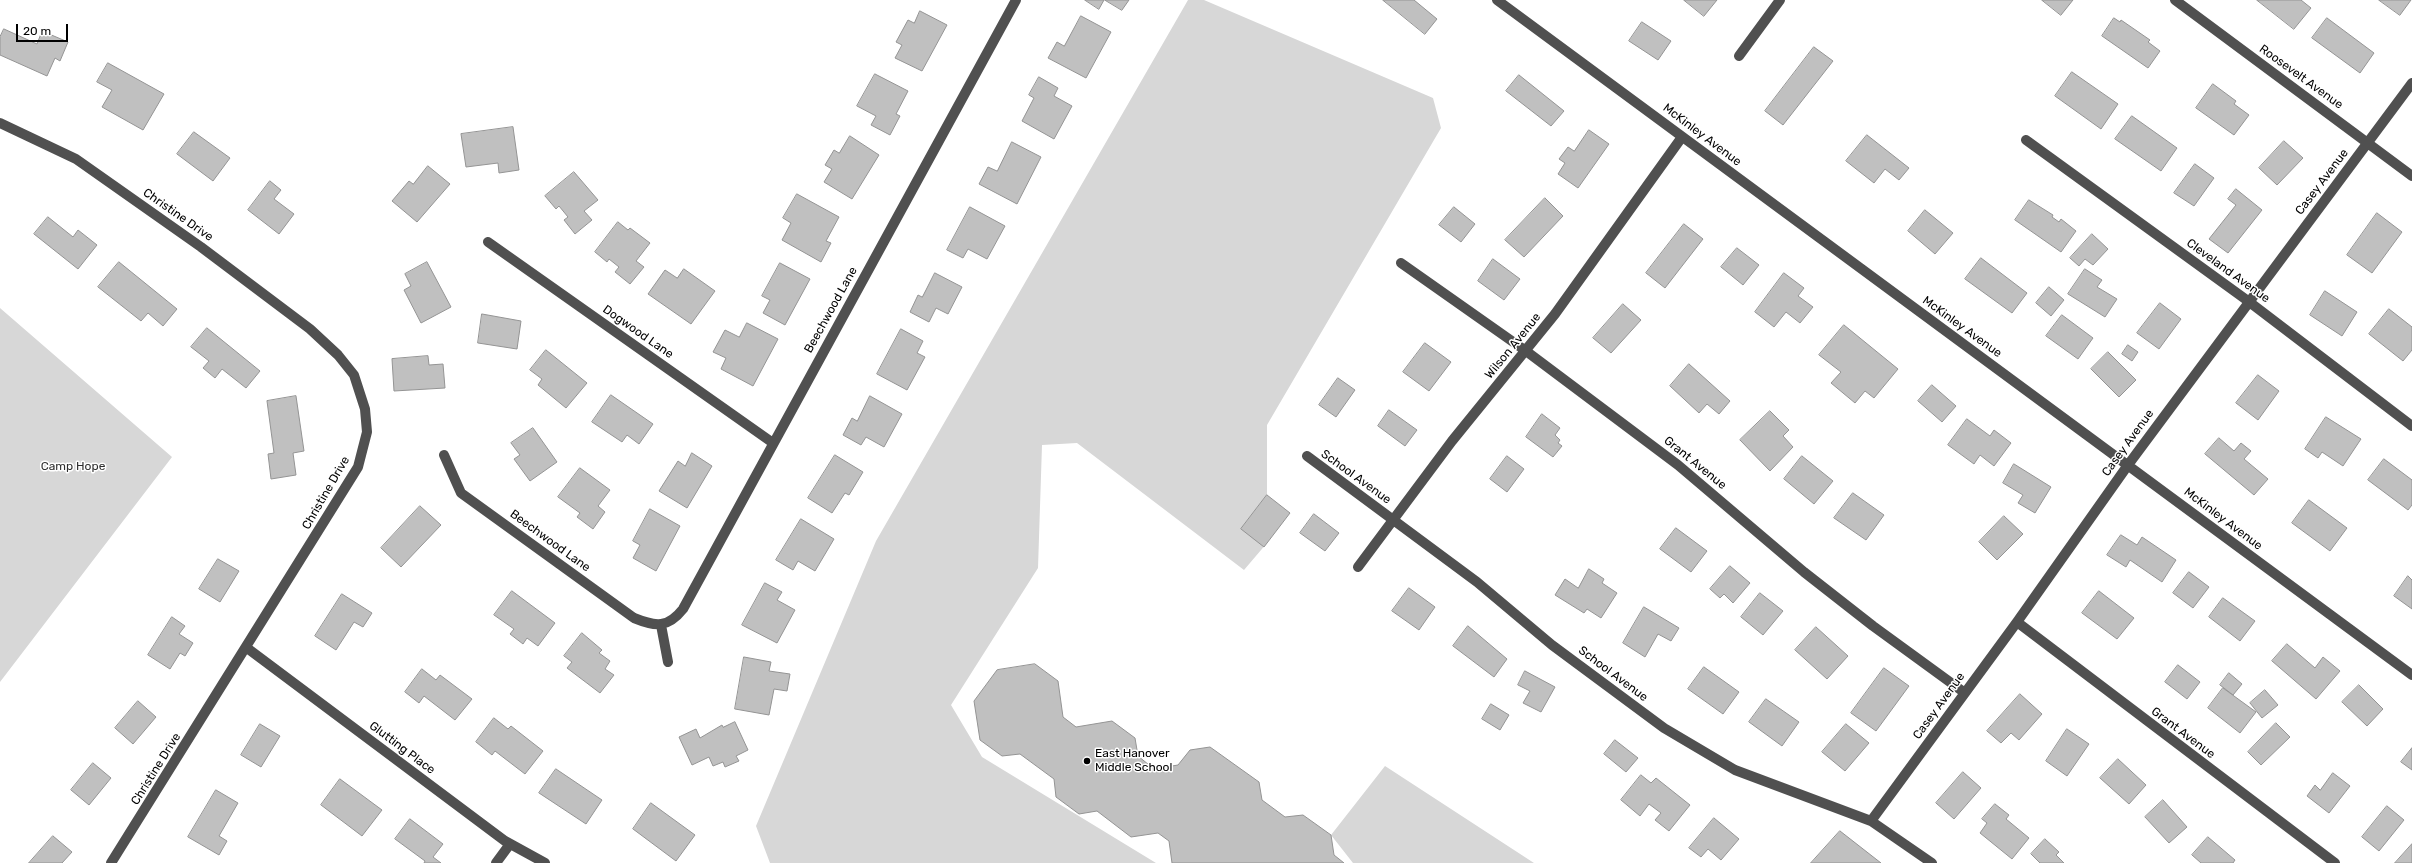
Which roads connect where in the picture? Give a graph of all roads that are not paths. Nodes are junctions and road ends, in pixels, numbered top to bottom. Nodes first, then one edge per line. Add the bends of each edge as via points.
1 (1016, 0) edge
2 (1497, 0) edge
3 (1780, 0) edge
4 (2175, 0) edge
5 (1740, 56) dead end
6 (2412, 83) edge
7 (0, 123) edge
8 (1682, 137) junction
9 (2026, 140) dead end
10 (2368, 143) junction
11 (2412, 176) edge
12 (488, 242) dead end
13 (1401, 263) dead end
14 (2248, 301) junction
15 (1526, 350) junction
16 (2412, 426) edge
17 (773, 443) junction
18 (444, 455) dead end
19 (1307, 456) dead end
20 (2128, 465) junction
21 (1394, 521) junction
22 (1358, 567) dead end
23 (2017, 622) junction
24 (661, 624) junction
25 (247, 648) junction
26 (668, 662) dead end
27 (2412, 675) edge
28 (1965, 693) junction
29 (1871, 821) junction
30 (510, 844) junction
31 (111, 863) edge
32 (496, 863) edge
33 (545, 863) edge
34 (1932, 863) edge
35 (2335, 863) edge

1 - 17 street, Beechwood Lane
2 - 8 street, McKinley Avenue
3 - 5 street
4 - 10 street, Roosevelt Avenue
6 - 10 street, Casey Avenue
7 - 25 street, Christine Drive via 76,159 201,247 310,329 338,355 354,375 366,409 367,432 362,456 346,488
8 - 15 street, Wilson Avenue via 1555,314
8 - 20 street, McKinley Avenue
9 - 14 street, Cleveland Avenue
10 - 11 street, Roosevelt Avenue
10 - 14 street, Casey Avenue
12 - 17 street, Dogwood Lane
13 - 15 street, Grant Avenue
14 - 16 street, Cleveland Avenue
14 - 20 street, Casey Avenue
15 - 21 street, Wilson Avenue via 1452,441
15 - 28 street, Grant Avenue via 1678,465 1804,572 1873,626
17 - 24 street, Beechwood Lane via 684,609 675,619
18 - 24 street, Beechwood Lane via 461,493 634,618 649,624
19 - 21 street, School Avenue
20 - 23 street, Casey Avenue
20 - 27 street, McKinley Avenue
21 - 22 street, Wilson Avenue
21 - 29 street, School Avenue via 1477,582 1552,645 1664,728 1734,770
23 - 28 street, Casey Avenue
23 - 35 street, Grant Avenue
24 - 26 street
25 - 30 street, Glutting Place
25 - 31 street, Christine Drive
28 - 29 street, Casey Avenue
29 - 34 street, School Avenue
30 - 32 street
30 - 33 street, Glutting Place

